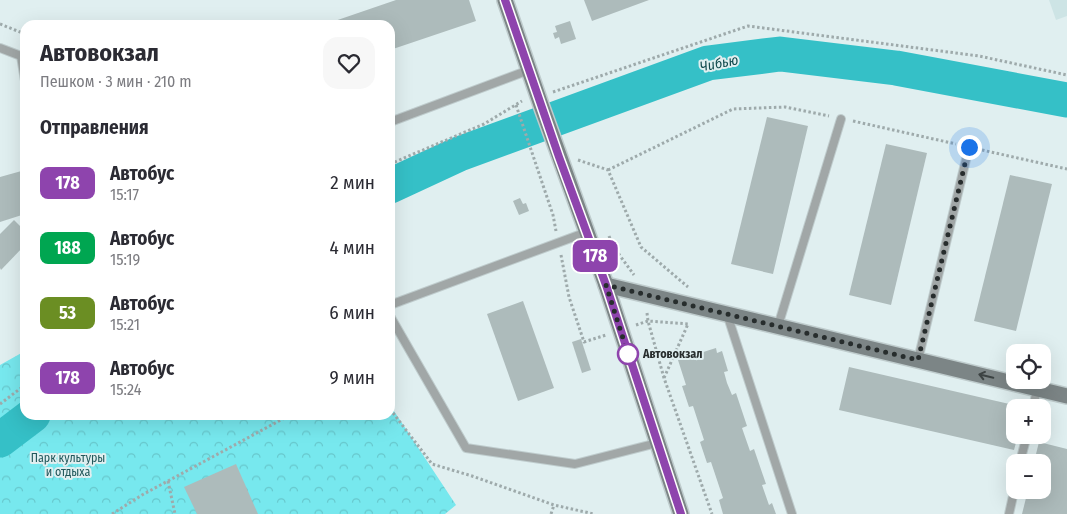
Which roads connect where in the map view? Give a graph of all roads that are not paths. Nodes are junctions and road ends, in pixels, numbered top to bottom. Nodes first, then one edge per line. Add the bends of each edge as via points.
1 (505, 0) edge
2 (0, 48) edge
3 (20, 56) edge
4 (529, 70) junction
5 (841, 119) dead end
6 (395, 120) edge
7 (969, 147) dead end
8 (587, 232) junction
9 (606, 285) junction
10 (395, 303) edge
11 (727, 314) junction
12 (395, 325) edge
13 (778, 326) junction
14 (918, 360) junction
15 (1006, 381) edge
16 (1037, 389) joint
17 (1067, 396) edge
18 (1035, 399) edge
19 (657, 443) junction
20 (1012, 499) edge
21 (681, 514) edge
22 (792, 514) edge
23 (1009, 514) edge

1 - 4 main road
2 - 3 lane
4 - 6 lane
4 - 8 main road
5 - 13 lane
7 - 14 lane
8 - 9 main road
8 - 10 lane
9 - 11 main road
9 - 19 main road
11 - 13 main road
11 - 22 lane
12 - 19 lane via 466,448 575,464
13 - 14 main road
15 -> 14 main road
16 - 17 main road
16 - 18 lane
19 - 21 main road
20 - 23 lane

